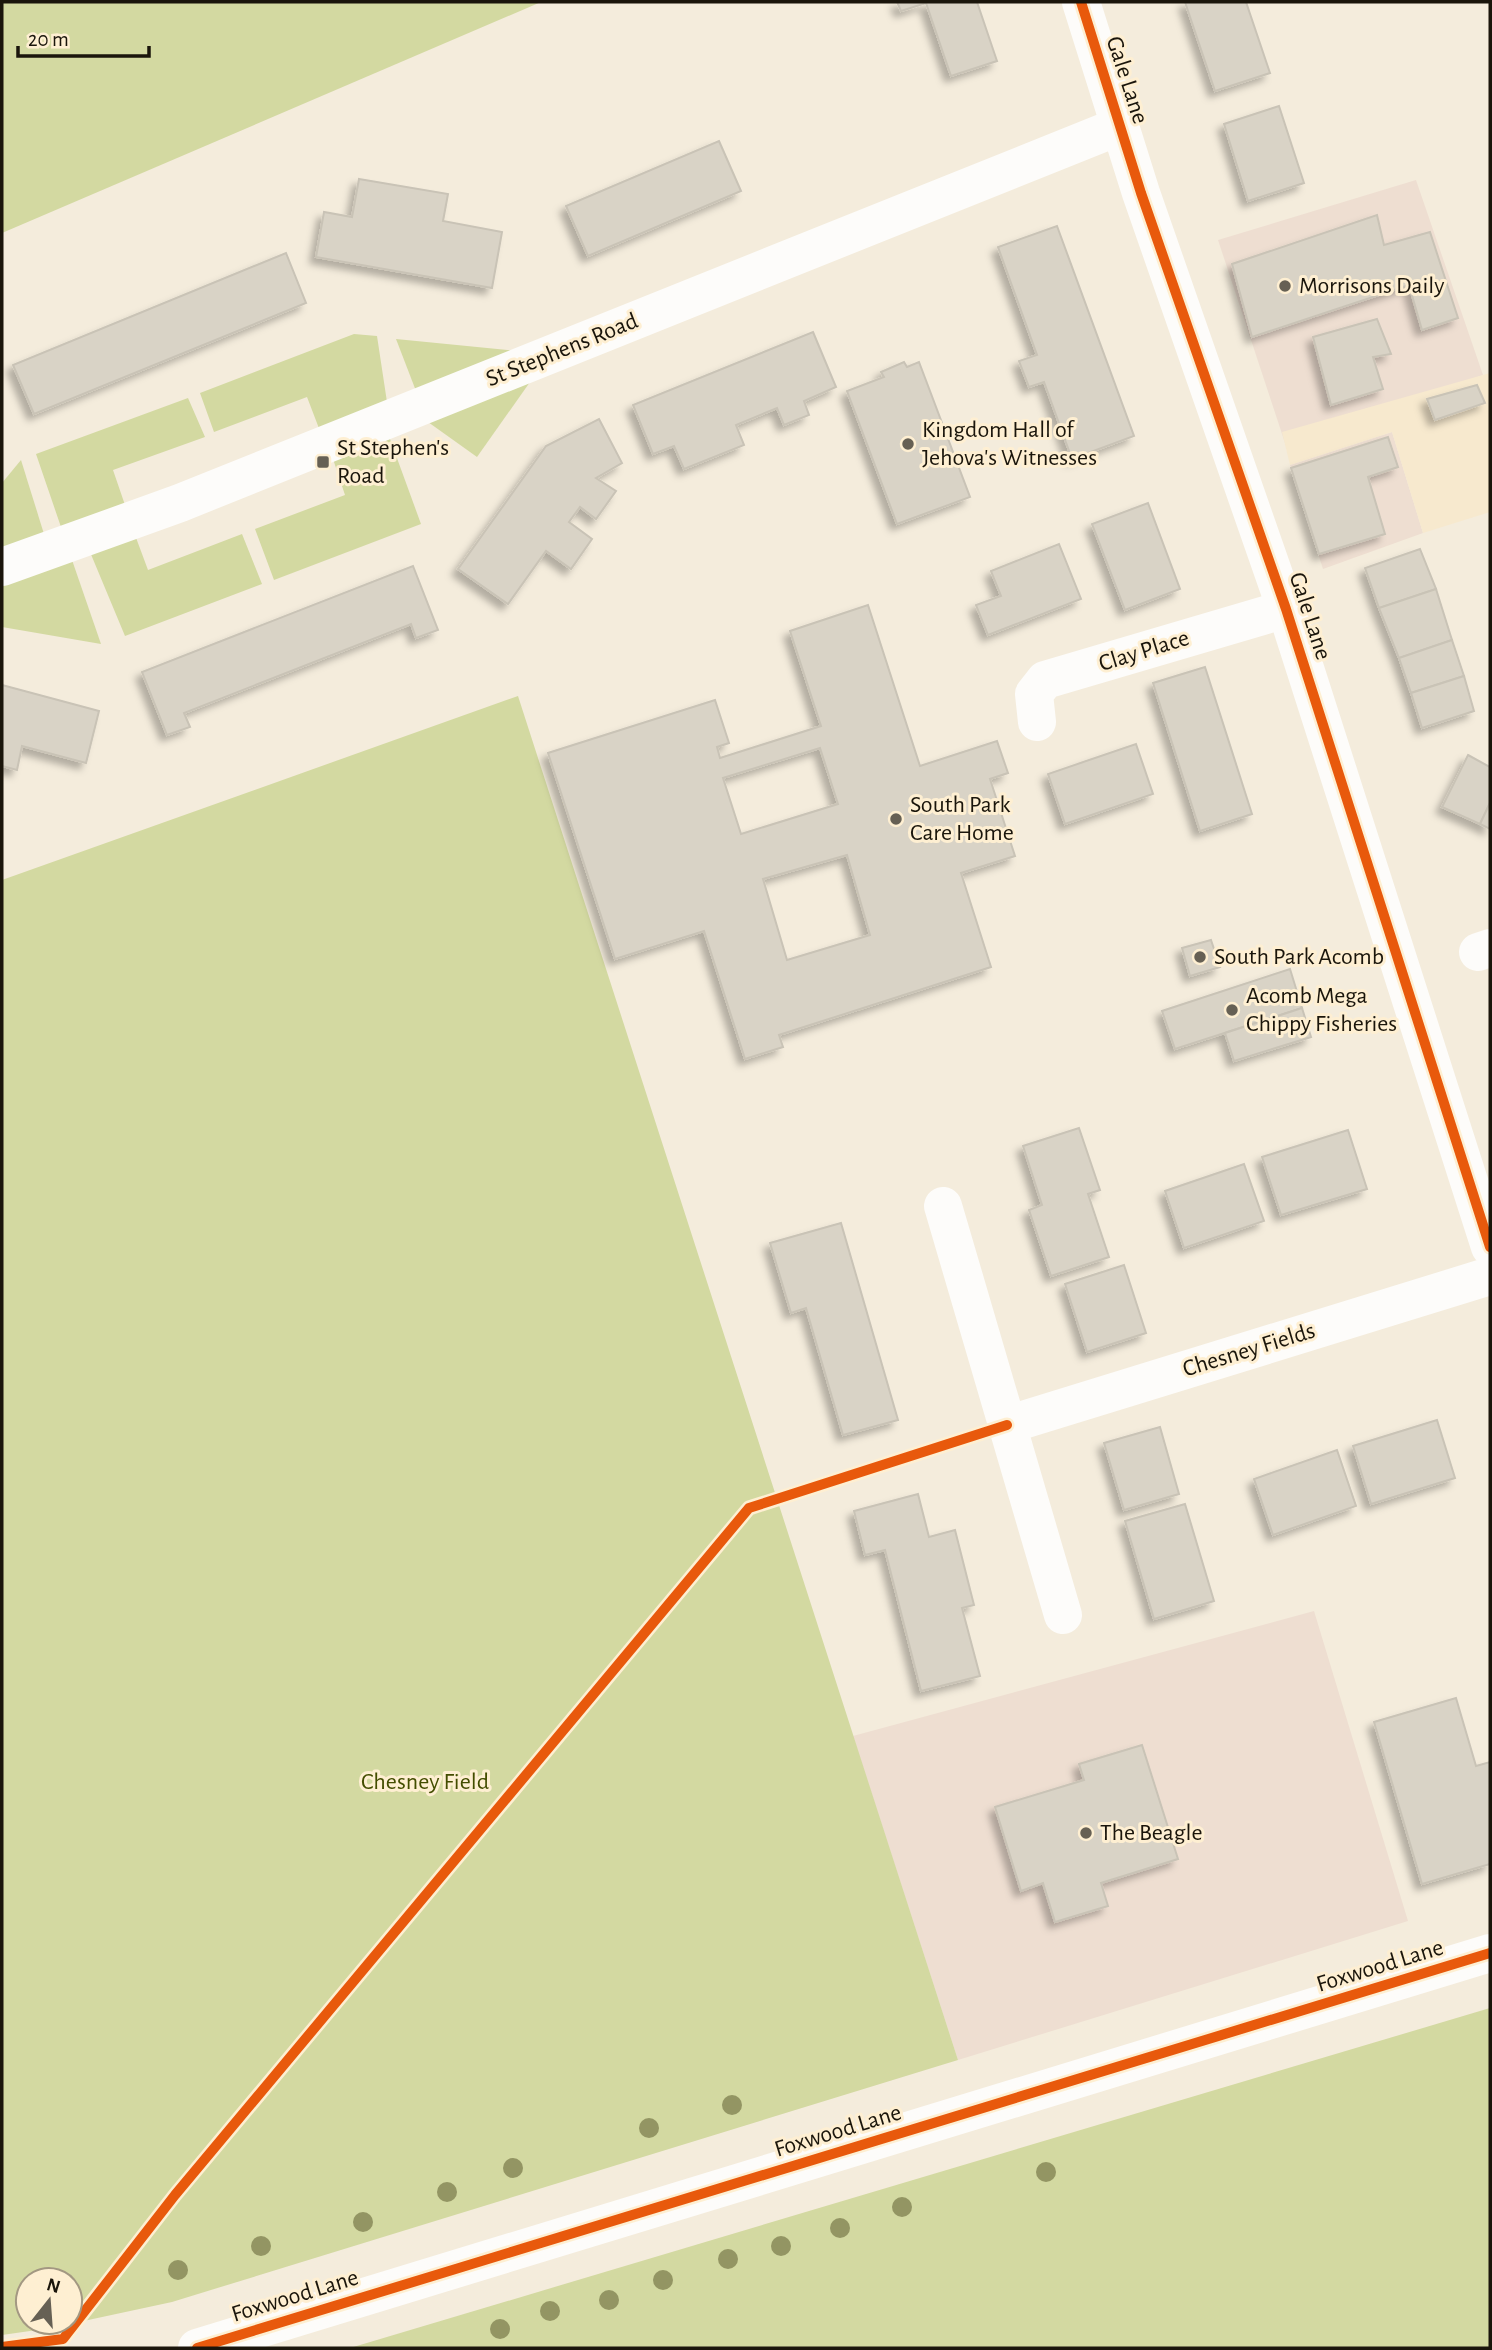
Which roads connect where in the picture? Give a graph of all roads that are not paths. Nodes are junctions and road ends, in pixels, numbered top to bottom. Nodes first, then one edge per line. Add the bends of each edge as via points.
1 (1081, 2) edge
2 (1120, 126) junction
3 (2, 567) edge
4 (1286, 609) junction
5 (1037, 722) dead end
6 (943, 1206) dead end
7 (1490, 1247) edge
8 (1490, 1276) edge
9 (1007, 1425) junction
10 (1063, 1615) dead end
11 (1490, 1953) edge
12 (197, 2348) edge

1 - 2 street, Gale Lane
2 - 3 street, St Stephens Road via 180,503
2 - 4 street, Gale Lane
4 - 5 street, Clay Place via 1045,680 1034,694
4 - 7 street, Gale Lane
6 - 9 street
8 - 9 street, Chesney Fields
9 - 10 street
11 - 12 street, Foxwood Lane

